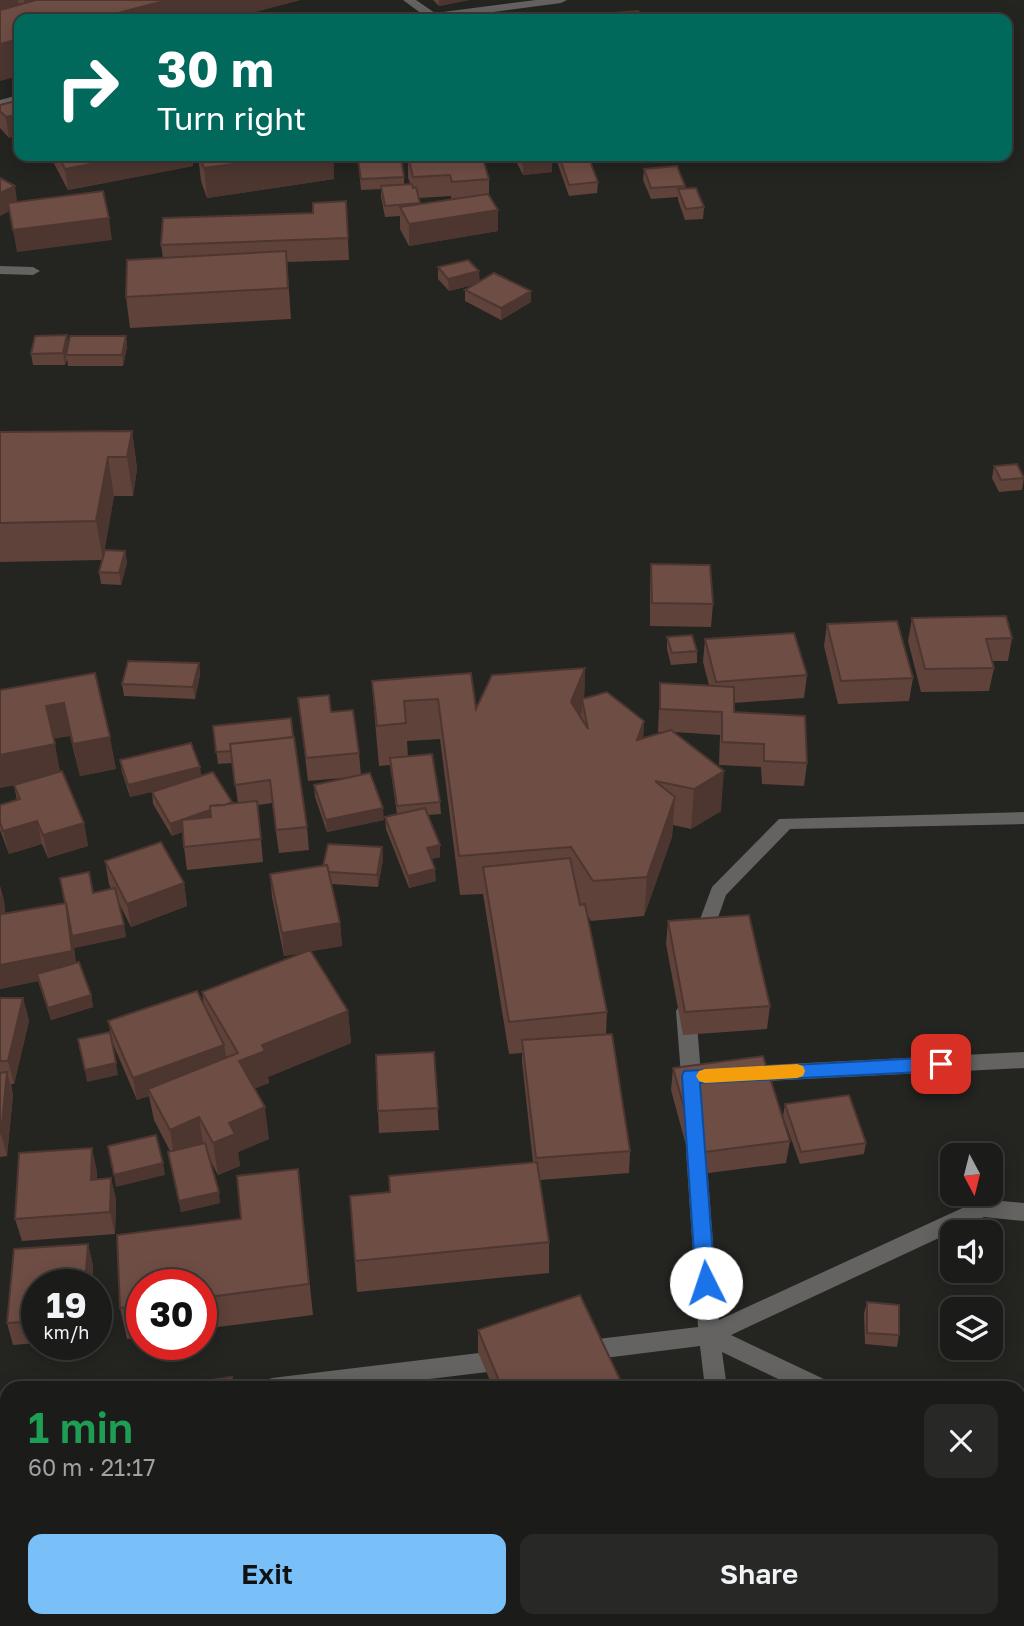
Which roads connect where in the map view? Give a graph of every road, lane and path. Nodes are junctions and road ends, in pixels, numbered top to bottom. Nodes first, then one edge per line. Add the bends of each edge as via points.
1 (409, 0) edge
2 (561, 0) edge
3 (429, 14) edge
4 (456, 14) edge
5 (0, 271) edge
6 (33, 271) dead end
7 (1024, 818) edge
8 (697, 953) edge
9 (684, 990) edge
10 (1024, 1060) edge
11 (732, 1074) edge
12 (693, 1104) edge
13 (695, 1131) edge
14 (1024, 1212) edge
15 (709, 1335) junction
16 (559, 1353) edge
17 (531, 1357) edge
18 (330, 1381) edge
19 (715, 1381) edge
20 (805, 1381) edge

1 - 3 street
2 - 4 street
5 - 6 street
7 - 8 street via 785,823 718,892
9 - 12 street via 698,1076
10 - 11 street
13 - 15 street
14 - 15 street via 982,1208
15 - 16 street
15 - 19 street
15 - 20 street
17 - 18 street

